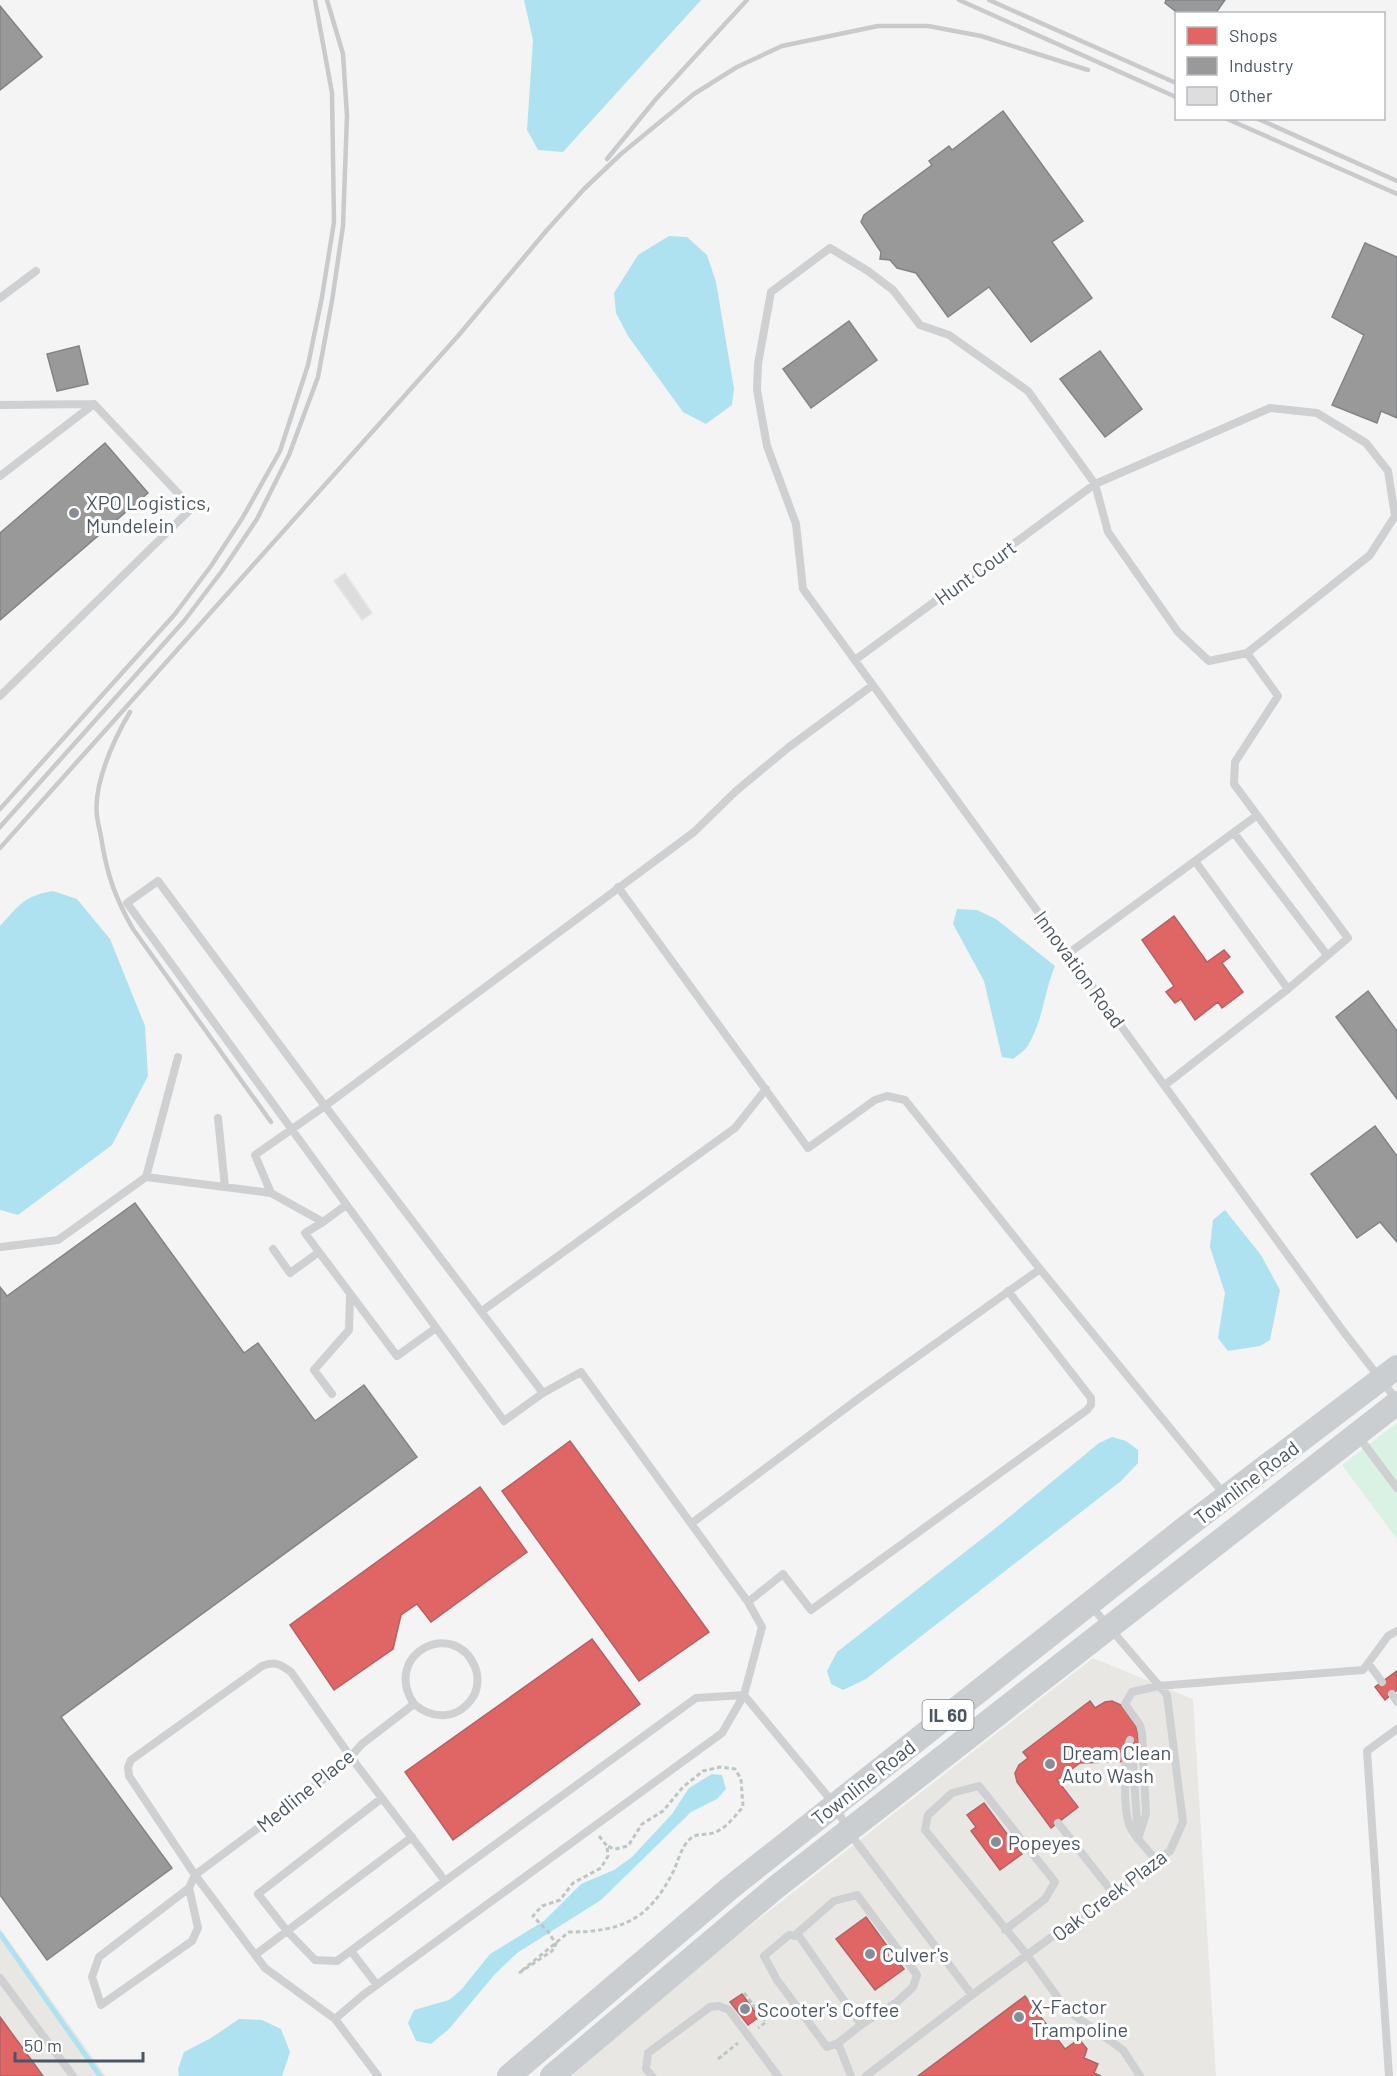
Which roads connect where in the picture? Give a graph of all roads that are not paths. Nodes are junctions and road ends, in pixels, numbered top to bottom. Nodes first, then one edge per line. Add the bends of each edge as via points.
1 (36, 271) dead end
2 (0, 298) edge
3 (94, 404) junction
4 (0, 405) edge
5 (0, 476) edge
6 (1095, 484) junction
7 (1246, 653) junction
8 (855, 660) junction
9 (873, 685) junction
10 (0, 696) edge
11 (1256, 816) junction
12 (1234, 833) junction
13 (1195, 861) junction
14 (618, 887) junction
15 (1069, 953) junction
16 (1327, 955) junction
17 (1288, 989) junction
18 (178, 1057) dead end
19 (1165, 1085) junction
20 (766, 1089) junction
21 (326, 1106) junction
22 (219, 1118) dead end
23 (292, 1130) junction
24 (146, 1177) junction
25 (225, 1187) junction
26 (271, 1193) junction
27 (346, 1204) junction
28 (322, 1221) junction
29 (1, 1247) edge
30 (273, 1249) dead end
31 (318, 1252) junction
32 (1040, 1269) junction
33 (1008, 1292) junction
34 (350, 1294) junction
35 (483, 1311) junction
36 (436, 1328) junction
37 (1389, 1373) edge
38 (543, 1393) junction
39 (332, 1394) dead end
40 (1397, 1401) edge
41 (1357, 1434) junction
42 (1397, 1488) edge
43 (1227, 1497) junction
44 (692, 1523) junction
45 (748, 1602) junction
46 (1090, 1604) junction
47 (1108, 1626) junction
48 (1397, 1630) edge
49 (1368, 1663) junction
50 (1382, 1682) dead end
51 (1158, 1686) junction
52 (1392, 1694) dead end
53 (744, 1695) junction
54 (1397, 1702) edge
55 (414, 1704) junction
56 (1397, 1729) edge
57 (1130, 1740) dead end
58 (350, 1756) junction
59 (1133, 1761) dead end
60 (382, 1798) junction
61 (835, 1805) junction
62 (1058, 1823) dead end
63 (848, 1831) junction
64 (412, 1837) junction
65 (1138, 1839) junction
66 (1157, 1861) junction
67 (195, 1875) junction
68 (445, 1881) junction
69 (189, 1888) junction
70 (1113, 1893) junction
71 (1005, 1930) junction
72 (287, 1931) junction
73 (794, 1936) junction
74 (351, 1951) junction
75 (255, 1955) junction
76 (1027, 1955) junction
77 (0, 1978) edge
78 (377, 1984) junction
79 (972, 1995) junction
80 (335, 2019) junction
81 (861, 2025) junction
82 (838, 2043) junction
83 (73, 2076) edge
84 (378, 2076) edge
85 (509, 2076) edge
86 (552, 2076) edge
87 (652, 2076) edge
88 (778, 2076) edge
89 (852, 2076) edge
90 (866, 2076) edge
91 (1140, 2076) edge
92 (1389, 2076) edge

1 - 2 lane
3 - 4 lane
3 - 5 lane
3 - 10 lane via 192,508
6 - 7 lane via 1108,532 1178,632 1209,660
6 - 7 lane, Hunt Court via 1270,408 1317,413 1366,442 1388,471 1395,516 1370,555
6 - 8 lane, Hunt Court
6 - 8 lane, Innovation Road via 1028,391 949,335 920,326 893,290 830,248 771,292 757,390 767,446 796,524 803,589
7 - 11 lane via 1278,696 1235,762 1234,784
8 - 9 lane, Innovation Road
9 - 14 lane via 789,747 694,832
9 - 15 lane, Innovation Road
11 - 12 lane
11 - 16 lane via 1348,938
12 - 13 lane
12 - 16 lane
13 - 15 lane
13 - 17 lane
14 - 20 lane
14 - 21 lane
15 - 19 lane, Innovation Road
16 - 17 lane
17 - 19 lane
18 - 24 lane
19 - 37 lane, Innovation Road via 1343,1330
20 - 32 lane via 808,1148 878,1098 905,1100
20 - 35 lane via 735,1128
21 - 23 lane
21 - 23 lane via 158,881 127,903
21 - 35 lane
22 - 25 lane
23 - 26 lane via 255,1155
23 - 27 lane
24 - 25 lane
24 - 29 lane via 58,1240
25 - 26 lane
26 - 28 lane
27 - 28 lane
27 - 36 lane
28 - 31 lane via 305,1233
30 - 31 lane via 290,1273
31 - 34 lane
32 - 33 lane
32 - 43 lane
33 - 44 lane
33 - 45 lane via 1091,1398 1087,1410 811,1610 783,1574
34 - 36 lane via 397,1356
34 - 39 lane via 349,1330 314,1370
35 - 38 lane
36 - 38 lane via 504,1421
37 - 40 lane, Innovation Road
37 - 43 main road, Townline Road / IL 60
38 - 44 lane via 581,1372
40 - 41 main road, Townline Road / IL 60
41 - 42 lane
41 - 47 main road, Townline Road / IL 60
43 - 46 main road, Townline Road / IL 60
44 - 45 lane
45 - 53 lane via 762,1627
46 - 47 lane, Oak Creek Plaza
46 - 61 main road, Townline Road / IL 60
47 - 51 lane, Oak Creek Plaza
47 - 63 main road, Townline Road / IL 60
48 - 49 lane
49 - 50 lane
49 - 51 lane via 1363,1670
51 - 65 lane via 1132,1692 1125,1704 1142,1732 1146,1814
51 - 66 lane, Oak Creek Plaza via 1167,1695 1183,1822 1170,1851
52 - 54 lane
53 - 61 lane
53 - 68 lane via 696,1698
53 - 78 lane via 722,1733
55 - 55 lane via 435,1716 447,1716 468,1704 478,1683 477,1671 464,1651 442,1643 419,1650 411,1659 404,1682
55 - 58 lane, Medline Place
56 - 92 lane via 1367,1751
57 - 65 lane via 1125,1761 1128,1824
58 - 60 lane
58 - 67 lane, Medline Place
58 - 67 lane via 291,1672 271,1662 131,1760 129,1776
59 - 65 lane
60 - 64 lane
60 - 72 lane via 258,1894
61 - 63 lane
61 - 85 main road, Townline Road / IL 60 via 730,1888
62 - 70 lane
63 - 79 lane
63 - 86 main road, Townline Road / IL 60
64 - 68 lane
64 - 72 lane
65 - 66 lane
66 - 70 lane, Oak Creek Plaza
67 - 69 lane, Medline Place
67 - 75 lane
68 - 74 lane
69 - 69 lane, Medline Place via 99,1957 92,1977 101,2006 192,1941 198,1928
70 - 76 lane, Oak Creek Plaza
71 - 71 lane via 925,1830 928,1815 952,1793 979,1785 1054,1882 1045,1899
71 - 76 lane
72 - 74 lane via 315,1960 337,1961
72 - 75 lane
73 - 81 lane via 799,1936
73 - 81 lane via 834,1901 857,1895 917,1975 913,1987 897,2002
73 - 82 lane via 789,1935 764,1956 827,2047
74 - 78 lane
75 - 80 lane via 265,1968
76 - 79 lane, Oak Creek Plaza
76 - 91 lane via 1067,2010 1123,2049
77 - 83 lane
78 - 80 lane
79 - 90 lane, Oak Creek Plaza
80 - 84 lane
81 - 82 lane
82 - 89 lane
87 - 88 lane via 646,2069 648,2053 710,2007 719,2006 729,2010

